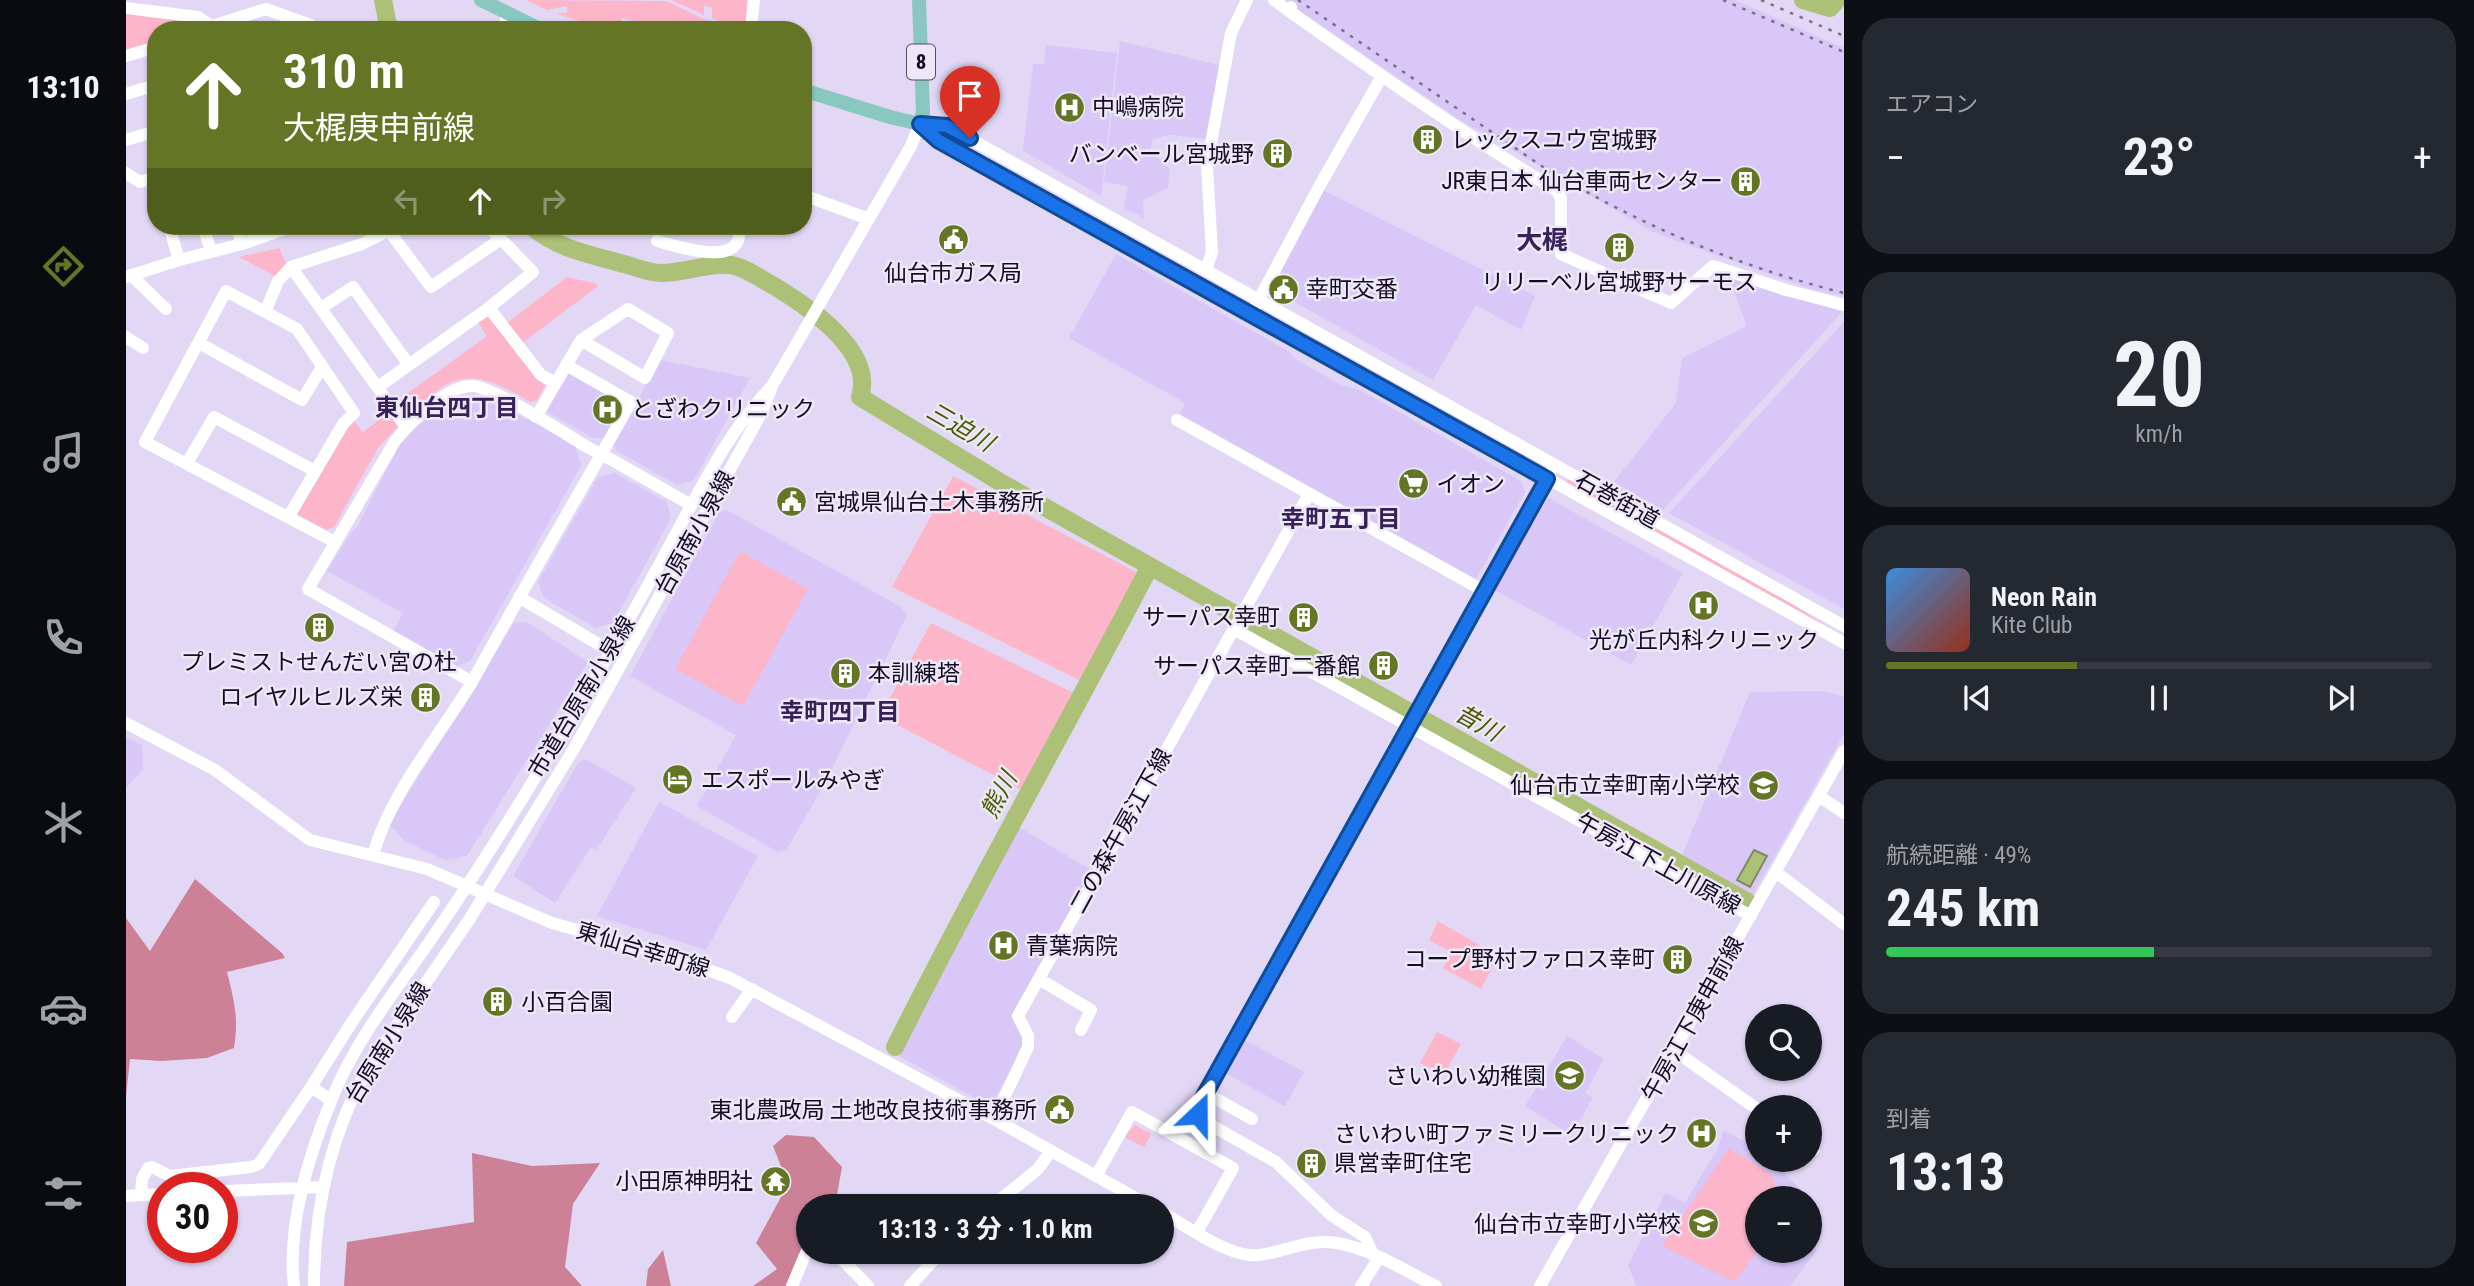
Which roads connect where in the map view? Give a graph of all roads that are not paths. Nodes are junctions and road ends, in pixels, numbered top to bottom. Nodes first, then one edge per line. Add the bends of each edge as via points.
1 (481, 0) edge
2 (754, 0) edge
3 (909, 0) edge
4 (919, 0) edge
5 (1247, 0) edge
6 (1274, 0) edge
7 (500, 7) edge
8 (126, 8) edge
9 (203, 21) edge
10 (232, 21) edge
11 (299, 21) edge
12 (526, 21) edge
13 (752, 21) edge
14 (921, 42) junction
15 (147, 50) edge
16 (126, 56) edge
17 (1382, 76) junction
18 (147, 88) edge
19 (812, 93) edge
20 (126, 94) edge
21 (920, 124) junction
22 (147, 134) edge
23 (126, 140) edge
24 (126, 173) edge
25 (147, 180) edge
26 (812, 198) edge
27 (869, 219) junction
28 (172, 235) edge
29 (206, 235) edge
30 (239, 235) edge
31 (261, 235) edge
32 (381, 235) edge
33 (392, 235) edge
34 (497, 235) edge
35 (740, 235) edge
36 (501, 239) junction
37 (657, 241) dead end
38 (242, 244) junction
39 (211, 251) junction
40 (179, 260) junction
41 (291, 267) junction
42 (1206, 270) junction
43 (128, 276) edge
44 (1259, 300) junction
45 (1844, 305) edge
46 (321, 308) junction
47 (489, 308) junction
48 (166, 309) dead end
49 (265, 312) junction
50 (1251, 314) junction
51 (126, 337) edge
52 (581, 340) junction
53 (199, 343) junction
54 (144, 348) dead end
55 (409, 365) junction
56 (566, 365) junction
57 (322, 367) junction
58 (556, 383) junction
59 (772, 386) junction
60 (378, 387) junction
61 (536, 417) junction
62 (1177, 420) dead end
63 (406, 427) junction
64 (601, 454) junction
65 (187, 463) junction
66 (1554, 465) junction
67 (315, 471) junction
68 (1547, 479) junction
69 (1309, 494) junction
70 (691, 505) junction
71 (289, 516) junction
72 (335, 542) junction
73 (1484, 592) junction
74 (519, 597) junction
75 (1239, 621) junction
76 (1844, 626) edge
77 (1844, 643) edge
78 (611, 651) junction
79 (625, 659) junction
80 (472, 682) junction
81 (1414, 719) junction
82 (126, 723) edge
83 (1844, 751) edge
84 (1819, 796) junction
85 (1844, 813) edge
86 (373, 855) junction
87 (1776, 872) junction
88 (467, 886) junction
89 (485, 894) junction
90 (434, 902) dead end
91 (1751, 916) junction
92 (1844, 924) edge
93 (1039, 979) junction
94 (752, 989) junction
95 (733, 1017) dead end
96 (1080, 1030) dead end
97 (1675, 1051) junction
98 (312, 1087) junction
99 (1206, 1093) junction
100 (331, 1100) junction
101 (1745, 1101) edge
102 (994, 1119) junction
103 (1252, 1119) dead end
104 (1051, 1151) junction
105 (1096, 1175) junction
106 (304, 1187) junction
107 (324, 1187) junction
108 (238, 1190) edge
109 (1007, 1194) edge
110 (1129, 1194) edge
111 (141, 1195) junction
112 (147, 1195) edge
113 (126, 1196) edge
114 (1174, 1219) edge
115 (1197, 1232) junction
116 (1376, 1257) junction
117 (801, 1264) edge
118 (847, 1264) edge
119 (930, 1264) edge
120 (294, 1286) edge
121 (314, 1286) edge
122 (792, 1286) edge
123 (868, 1286) edge
124 (911, 1286) edge
125 (1361, 1286) edge
126 (1436, 1286) edge
127 (1540, 1286) edge

1 - 7 main road
2 - 13 street
3 - 14 main road
4 - 14 main road, 8
5 - 42 street via 1231,33 1207,166 1212,252
6 - 17 street
7 - 12 main road
8 - 9 street
10 - 11 street via 266,9
14 - 21 main road, 8
15 - 16 street
17 - 44 street
17 - 45 street via 1557,191 1561,198 1560,254 1671,303 1713,266
18 - 20 street
19 - 21 main road
21 - 27 street, 市道台原南小泉線
21 - 42 street, 石巻街道 via 947,126
21 - 50 street, 石巻街道 via 939,141
22 - 23 street
24 - 25 street via 140,182
26 - 27 street
27 - 59 street, 市道台原南小泉線
28 - 40 street
29 - 39 street
30 - 38 street
31 - 38 street
32 - 41 street
33 - 36 street via 431,287
34 - 36 street
35 - 37 street via 728,251 716,253
36 - 47 street via 533,272
38 - 39 street
39 - 40 street
40 - 43 street
41 - 46 street
41 - 49 street via 278,281
42 - 44 street, 石巻街道
43 - 48 street
44 - 50 street
44 - 66 street, 石巻街道
46 - 55 street via 353,287
46 - 60 street
47 - 55 street
47 - 58 street via 541,376
49 - 53 street via 226,291
49 - 57 street via 297,329
50 - 68 street, 石巻街道
51 - 54 street
52 - 52 street via 628,309 668,333 645,377
52 - 56 street
53 - 57 street via 302,400
53 - 65 street via 145,442
55 - 60 street
56 - 58 street
56 - 64 street via 631,402
57 - 67 street via 354,413
58 - 61 street
59 - 70 street, 市道台原南小泉線 via 754,405
59 - 79 street, 台原南小泉線 via 762,412
60 - 63 street
61 - 63 street via 481,388 465,387 449,393
61 - 64 street
62 - 69 street
63 - 72 street
64 - 70 street
64 - 74 street
65 - 67 street via 214,417
65 - 71 street
66 - 68 street
66 - 76 street, 石巻街道
67 - 71 street
68 - 73 street
68 - 77 street, 石巻街道
69 - 73 street
69 - 75 street, 二の森午房江下線
70 - 78 street, 市道台原南小泉線
71 - 72 street
72 - 80 street via 308,589
73 - 81 street
74 - 78 street
74 - 80 street
75 - 81 street, 午房江下上川原線
75 - 93 street, 二の森午房江下線
78 - 79 street
78 - 88 street, 市道台原南小泉線
79 - 89 street, 台原南小泉線
80 - 86 street via 393,807
81 - 91 street, 午房江下上川原線
81 - 99 street
82 - 86 street, 東仙台幸町線 via 215,770 310,840
83 - 84 street, 午房江下庚申前線
84 - 85 street
84 - 87 street, 午房江下庚申前線
86 - 88 street, 東仙台幸町線 via 427,869
87 - 91 street, 午房江下庚申前線
87 - 92 street
88 - 89 street, 東仙台幸町線
88 - 100 street, 市道台原南小泉線 via 359,1047
89 - 94 street, 東仙台幸町線 via 552,923 670,956
89 - 107 street, 台原南小泉線 via 367,1069 340,1126
90 - 98 street
91 - 97 street, 午房江下庚申前線
93 - 96 street via 1091,1010
93 - 102 street, 二の森午房江下線 via 1018,1016 1028,1047
94 - 95 street
94 - 102 street, 東仙台幸町線
97 - 101 street
97 - 127 street, 午房江下庚申前線
98 - 100 street
98 - 111 street via 259,1164 170,1176 148,1168
99 - 103 street
99 - 116 street via 1198,1110 1202,1120 1276,1162 1331,1215 1365,1237
100 - 106 street, 市道台原南小泉線
102 - 104 street, 東仙台幸町線
104 - 105 street, 東仙台幸町線
104 - 109 street via 1038,1169
105 - 110 street, 東仙台幸町線
105 - 115 street via 1132,1112 1211,1155 1233,1168
106 - 107 street
106 - 108 street
106 - 120 street, 市道台原南小泉線 via 296,1219
107 - 121 street, 台原南小泉線
111 - 112 street
111 - 113 street
114 - 115 street
115 - 116 street via 1245,1255 1316,1241 1337,1242
116 - 125 street
116 - 126 street
117 - 122 street
118 - 123 street
119 - 124 street

